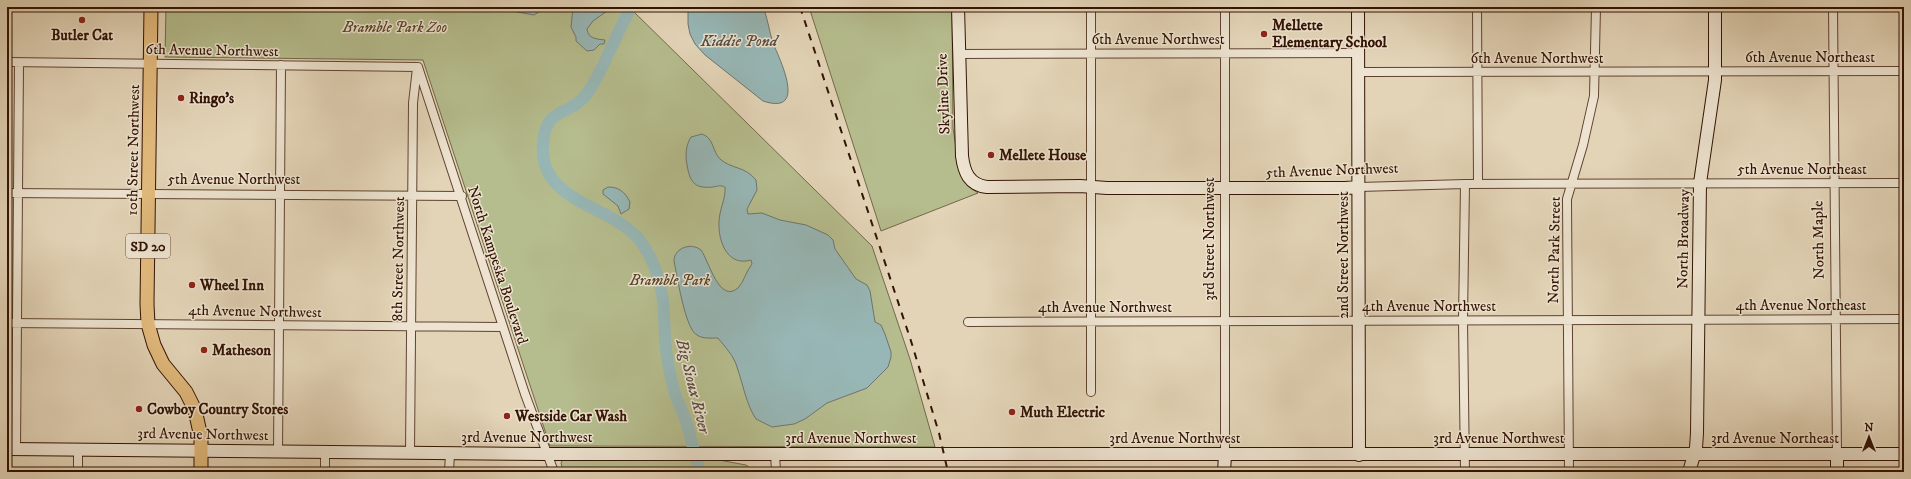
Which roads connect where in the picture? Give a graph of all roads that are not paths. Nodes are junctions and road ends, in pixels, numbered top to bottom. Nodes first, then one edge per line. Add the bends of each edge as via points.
1 (151, 7) edge
2 (958, 7) edge
3 (1091, 7) edge
4 (1225, 7) edge
5 (1358, 7) edge
6 (1477, 7) edge
7 (1596, 7) edge
8 (1715, 7) edge
9 (1833, 7) edge
10 (1226, 53) junction
11 (1359, 53) junction
12 (958, 54) junction
13 (1091, 54) junction
14 (7, 62) edge
15 (19, 62) junction
16 (150, 64) junction
17 (281, 65) junction
18 (418, 67) junction
19 (1715, 71) junction
20 (1833, 71) junction
21 (1904, 71) edge
22 (1359, 72) junction
23 (1477, 72) junction
24 (1596, 72) junction
25 (968, 178) joint
26 (1700, 183) junction
27 (1834, 183) junction
28 (1904, 183) edge
29 (1465, 184) junction
30 (1478, 184) junction
31 (1570, 184) junction
32 (1092, 187) junction
33 (1359, 187) junction
34 (1225, 188) junction
35 (7, 193) edge
36 (17, 193) junction
37 (149, 194) junction
38 (280, 195) junction
39 (412, 196) junction
40 (462, 196) junction
41 (1698, 318) junction
42 (1836, 318) junction
43 (1568, 319) junction
44 (1904, 319) edge
45 (1225, 320) junction
46 (1359, 320) junction
47 (1464, 320) junction
48 (1092, 321) junction
49 (968, 322) dead end
50 (7, 323) edge
51 (17, 323) junction
52 (148, 324) junction
53 (279, 325) junction
54 (411, 327) junction
55 (503, 327) junction
56 (1091, 392) dead end
57 (11, 449) edge
58 (78, 449) junction
59 (201, 450) junction
60 (278, 451) junction
61 (325, 451) junction
62 (410, 453) junction
63 (450, 453) junction
64 (546, 454) junction
65 (775, 454) junction
66 (1568, 454) junction
67 (1694, 454) junction
68 (1837, 454) junction
69 (1904, 454) edge
70 (1225, 455) junction
71 (1359, 455) junction
72 (1465, 455) junction
73 (78, 472) edge
74 (201, 472) edge
75 (325, 472) edge
76 (450, 472) edge
77 (554, 472) edge
78 (776, 472) edge
79 (1224, 472) edge
80 (1465, 472) edge
81 (1569, 472) edge
82 (1689, 472) edge
83 (1837, 472) edge

1 - 16 main road, 10th Street Northwest / SD 20
2 - 12 street, Skyline Drive
3 - 13 street
4 - 10 street, 3rd Street Northwest
5 - 11 street, 2nd Street Northwest
6 - 23 street
7 - 24 street, North Park Street
8 - 19 street, North Broadway
9 - 20 street, North Maple
10 - 11 street, 6th Avenue Northwest
10 - 13 street, 6th Avenue Northwest
10 - 34 street, 3rd Street Northwest
11 - 22 street, 2nd Street Northwest
12 - 13 street, 6th Avenue Northwest
12 - 25 street, Skyline Drive via 961,143
13 - 32 street
14 - 15 street, 6th Avenue Northwest
15 - 16 street, 6th Avenue Northwest
15 - 36 street
16 - 17 street, 6th Avenue Northwest
16 - 37 main road, 10th Street Northwest / SD 20
17 - 18 street, 6th Avenue Northwest
17 - 38 street
18 - 39 street, 8th Street Northwest via 413,103
18 - 40 street, North Kampeska Boulevard
19 - 20 street, 6th Avenue Northeast
19 - 24 street, 6th Avenue Northwest
19 - 26 street, North Broadway
20 - 21 street, 6th Avenue Northeast
20 - 27 street, North Maple
22 - 23 street, 6th Avenue Northwest
22 - 33 street, 2nd Street Northwest
23 - 24 street, 6th Avenue Northwest
23 - 30 street
24 - 31 street, North Park Street via 1594,96 1586,131
25 - 32 street, 5th Avenue Northwest via 976,185 987,188
26 - 27 street, 5th Avenue Northeast
26 - 31 street, 5th Avenue Northwest
26 - 41 street, North Broadway
27 - 28 street, 5th Avenue Northeast
27 - 42 street, North Maple
29 - 30 street, 5th Avenue Northwest
29 - 33 street, 5th Avenue Northwest
29 - 47 street
30 - 31 street, 5th Avenue Northwest
31 - 43 street, North Park Street via 1567,199
32 - 34 street, 5th Avenue Northwest
32 - 48 street
33 - 34 street, 5th Avenue Northwest
33 - 46 street, 2nd Street Northwest
34 - 45 street, 3rd Street Northwest
35 - 36 street, 5th Avenue Northwest
36 - 37 street, 5th Avenue Northwest
36 - 51 street
37 - 38 street, 5th Avenue Northwest
37 - 52 main road, 10th Street Northwest / SD 20
38 - 39 street, 5th Avenue Northwest
38 - 53 street
39 - 40 street, 5th Avenue Northwest
39 - 54 street, 8th Street Northwest
40 - 55 street, North Kampeska Boulevard
41 - 42 street, 4th Avenue Northeast
41 - 43 street, 4th Avenue Northwest
41 - 67 street, North Broadway via 1697,433
42 - 44 street, 4th Avenue Northeast
42 - 68 street, North Maple
43 - 47 street, 4th Avenue Northwest
43 - 66 street, North Park Street
45 - 46 street, 4th Avenue Northwest
45 - 48 street, 4th Avenue Northwest
45 - 70 street, 3rd Street Northwest
46 - 47 street, 4th Avenue Northwest
46 - 71 street, 2nd Street Northwest
47 - 72 street
48 - 49 street, 4th Avenue Northwest
48 - 56 street
50 - 51 street, 4th Avenue Northwest
51 - 52 street, 4th Avenue Northwest
51 - 57 street
52 - 53 street, 4th Avenue Northwest
52 - 59 main road, 10th Street Northwest / SD 20 via 163,364 193,404 200,429
53 - 54 street, 4th Avenue Northwest
53 - 60 street
54 - 55 street, 4th Avenue Northwest
54 - 62 street, 8th Street Northwest
55 - 64 street, North Kampeska Boulevard
57 - 58 street, 3rd Avenue Northwest
58 - 59 street, 3rd Avenue Northwest
58 - 73 street
59 - 60 street, 3rd Avenue Northwest
59 - 74 main road, 10th Street Northwest / SD 20
60 - 61 street, 3rd Avenue Northwest
61 - 62 street, 3rd Avenue Northwest
61 - 75 street
62 - 63 street, 3rd Avenue Northwest
63 - 64 street, 3rd Avenue Northwest
63 - 76 street
64 - 65 street, 3rd Avenue Northwest
64 - 77 street, North Kampeska Boulevard
65 - 70 street, 3rd Avenue Northwest
65 - 78 street
66 - 67 street, 3rd Avenue Northwest
66 - 72 street, 3rd Avenue Northwest
66 - 81 street, North Park Street
67 - 68 street, 3rd Avenue Northeast
67 - 82 street, North Broadway
68 - 69 street, 3rd Avenue Northeast
68 - 83 street, North Maple
70 - 71 street, 3rd Avenue Northwest
70 - 79 street, 3rd Street Northwest
71 - 72 street, 3rd Avenue Northwest
72 - 80 street

